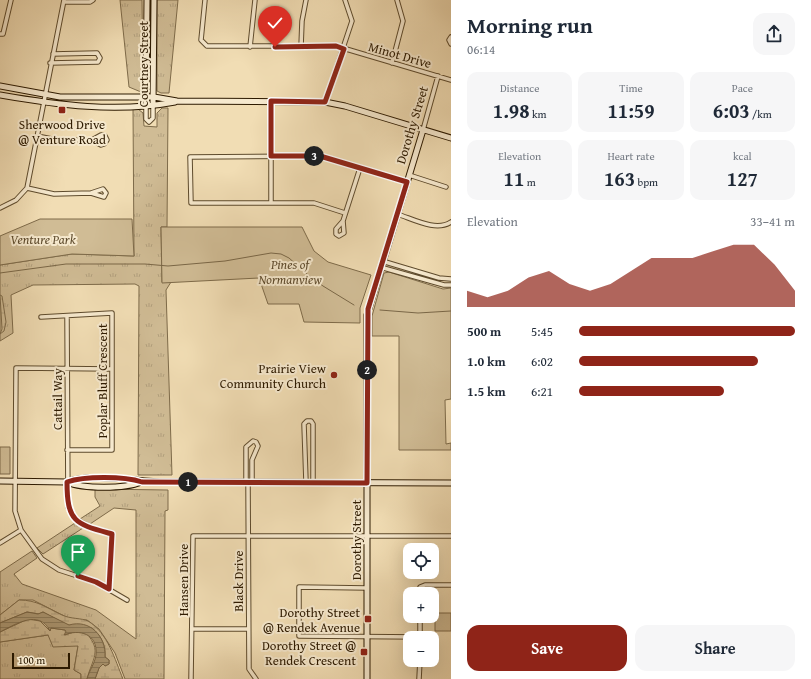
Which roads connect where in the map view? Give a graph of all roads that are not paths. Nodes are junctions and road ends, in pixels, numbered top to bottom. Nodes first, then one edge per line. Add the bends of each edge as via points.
1 (10, 0) edge
2 (93, 0) edge
3 (147, 0) edge
4 (154, 0) edge
5 (205, 0) edge
6 (255, 0) edge
7 (306, 0) edge
8 (346, 0) edge
9 (397, 0) edge
10 (64, 1) edge
11 (0, 34) edge
12 (451, 36) edge
13 (451, 44) edge
14 (250, 47) junction
15 (301, 47) junction
16 (344, 49) junction
17 (53, 54) junction
18 (50, 63) junction
19 (392, 63) junction
20 (438, 76) junction
21 (451, 80) edge
22 (0, 86) edge
23 (0, 94) edge
24 (45, 94) junction
25 (147, 97) junction
26 (154, 97) junction
27 (178, 101) junction
28 (271, 101) junction
29 (43, 102) junction
30 (325, 102) junction
31 (146, 106) junction
32 (154, 106) junction
33 (423, 130) junction
34 (38, 136) junction
35 (451, 138) edge
36 (92, 140) dead end
37 (271, 156) junction
38 (360, 168) junction
39 (409, 175) junction
40 (407, 182) junction
41 (446, 187) dead end
42 (27, 188) junction
43 (91, 193) dead end
44 (271, 203) junction
45 (0, 208) edge
46 (345, 213) junction
47 (396, 214) junction
48 (343, 220) dead end
49 (451, 222) edge
50 (382, 261) junction
51 (380, 267) junction
52 (451, 279) edge
53 (451, 285) edge
54 (41, 317) dead end
55 (67, 317) junction
56 (67, 369) junction
57 (112, 369) junction
58 (67, 450) junction
59 (0, 481) edge
60 (15, 481) junction
61 (248, 481) junction
62 (67, 482) junction
63 (306, 482) junction
64 (313, 482) junction
65 (367, 483) junction
66 (451, 483) edge
67 (22, 530) junction
68 (367, 536) junction
69 (451, 536) edge
70 (247, 537) junction
71 (0, 543) edge
72 (451, 585) edge
73 (420, 587) edge
74 (367, 588) junction
75 (109, 589) junction
76 (127, 600) dead end
77 (192, 629) junction
78 (248, 629) junction
79 (367, 637) junction
80 (403, 637) edge
81 (420, 667) edge
82 (191, 679) edge
83 (256, 679) edge
84 (367, 679) edge
85 (419, 679) edge

1 - 11 street via 4,34
2 - 10 street
3 - 25 street, Courtney Street
4 - 26 street, Courtney Street
5 - 14 street, Minot Drive via 201,40 206,46
6 - 14 street
7 - 15 street
8 - 16 street via 352,21
9 - 19 street via 403,21
10 - 17 street
12 - 13 street
14 - 15 street, Minot Drive
15 - 16 street, Minot Drive via 336,46
16 - 19 street, Minot Drive
16 - 30 street
17 - 18 street
17 - 18 street via 97,53 100,58 98,62
18 - 24 street
19 - 20 street, Minot Drive
20 - 21 street, Minot Drive
20 - 33 street, Dorothy Street
22 - 24 street
23 - 29 street
24 - 25 street via 60,97
24 - 29 street
25 - 26 street
25 - 31 street, Courtney Street
26 - 27 street
26 - 32 street, Courtney Street
27 - 28 street
27 - 32 street
28 - 30 street
28 - 37 street
29 - 31 street via 66,106
29 - 34 street
30 - 33 street
31 - 32 street
31 - 32 street, Courtney Street via 146,119 149,122 153,118
33 - 35 street
33 - 39 street, Dorothy Street
34 - 36 street via 57,140
34 - 42 street
37 - 38 street via 320,156
37 - 44 street
37 - 44 street via 190,157 191,203
38 - 40 street
38 - 46 street
39 - 40 street, Dorothy Street
39 - 41 street
40 - 47 street, Dorothy Street
42 - 43 street via 54,194
42 - 45 street via 16,200
44 - 46 street via 314,203
46 - 48 street
47 - 49 street via 434,226
47 - 50 street, Dorothy Street
50 - 51 street, Dorothy Street
50 - 52 street via 439,278
51 - 53 street
51 - 65 street, Dorothy Street via 367,319
54 - 55 street
55 - 56 street, Cattail Way
55 - 57 street, Poplar Bluff Crescent via 112,313
56 - 57 street
56 - 58 street, Cattail Way
56 - 60 street via 16,368
57 - 58 street, Poplar Bluff Crescent via 112,450
58 - 62 street, Cattail Way
59 - 60 street
60 - 62 street
60 - 67 street via 16,516
61 - 61 street via 258,446 253,441 246,447
61 - 62 street via 142,482 132,479 76,479
61 - 63 street
61 - 70 street, Black Drive
62 - 75 street, Cattail Way via 68,507 73,518 90,528 112,534
63 - 64 street
63 - 64 street via 304,424 311,421 314,424
64 - 65 street
65 - 66 street
65 - 68 street, Dorothy Street
67 - 71 street
67 - 75 street via 42,559 50,565
68 - 69 street
68 - 70 street
68 - 74 street, Dorothy Street
70 - 77 street, Hansen Drive via 193,536
70 - 78 street, Black Drive
72 - 73 street
74 - 79 street, Dorothy Street
74 - 79 street via 299,587 299,636
75 - 76 street
77 - 78 street
77 - 82 street, Hansen Drive
78 - 83 street, Black Drive via 249,669
79 - 80 street
79 - 84 street, Dorothy Street
81 - 85 street

